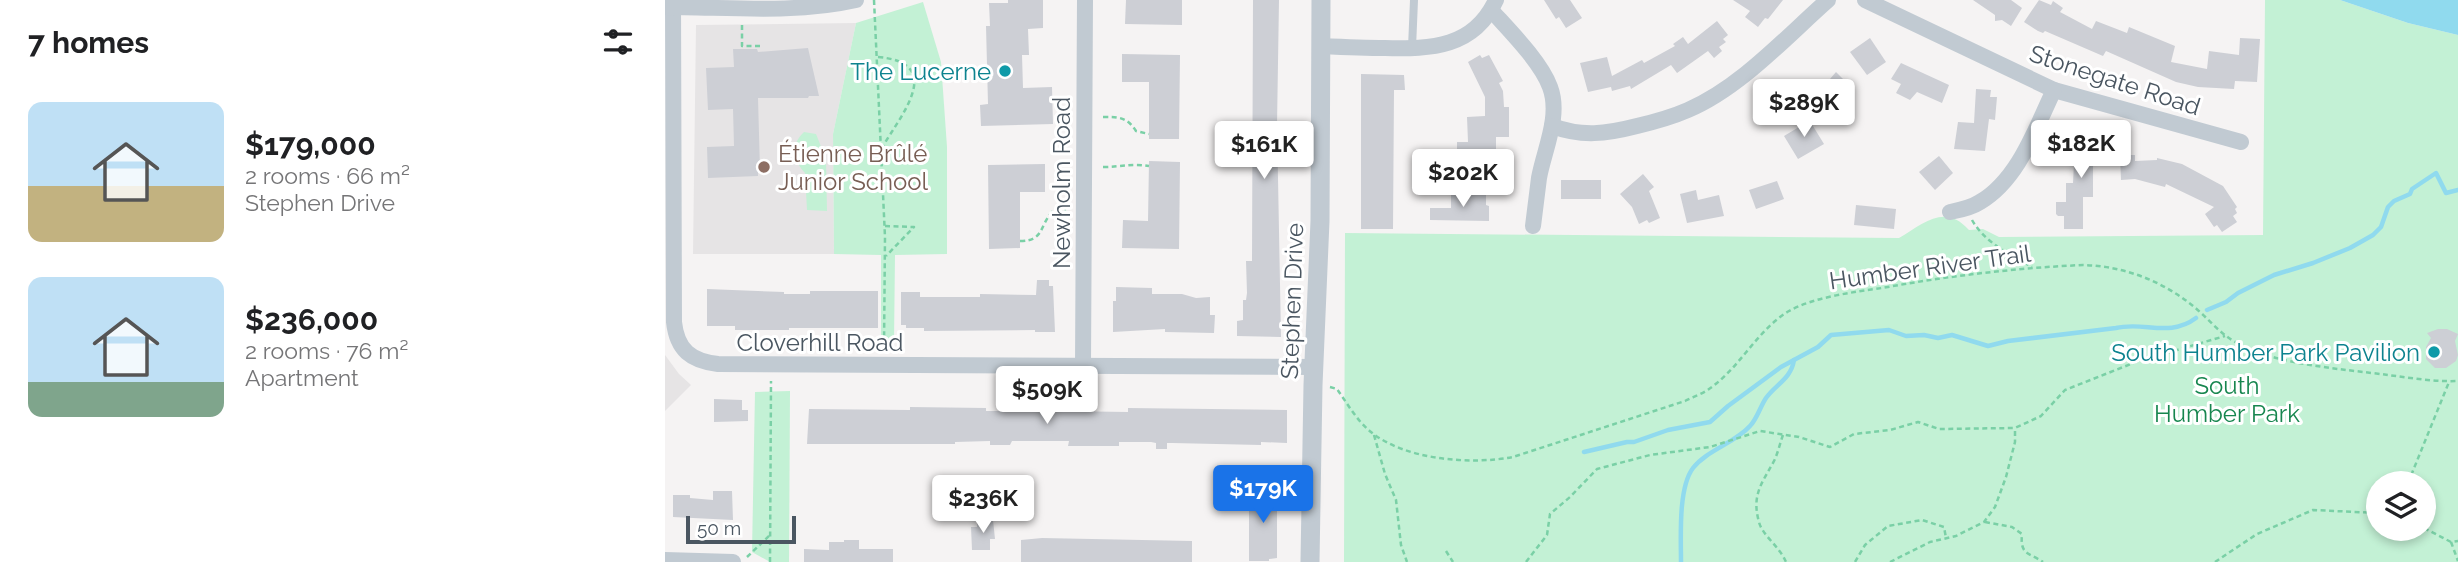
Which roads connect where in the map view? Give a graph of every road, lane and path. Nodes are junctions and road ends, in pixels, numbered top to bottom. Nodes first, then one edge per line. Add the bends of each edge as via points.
1 (856, 0) edge
2 (874, 0) edge
3 (1084, 0) edge
4 (1321, 0) edge
5 (1414, 0) edge
6 (1828, 0) edge
7 (1865, 0) edge
8 (670, 5) edge
9 (1493, 5) edge
10 (742, 26) dead end
11 (761, 46) dead end
12 (1321, 46) junction
13 (1412, 48) junction
14 (878, 57) junction
15 (2054, 90) junction
16 (1103, 117) dead end
17 (1552, 126) junction
18 (1149, 135) dead end
19 (669, 140) edge
20 (2241, 142) dead end
21 (881, 149) junction
22 (1149, 166) dead end
23 (1103, 167) dead end
24 (1967, 208) junction
25 (1066, 209) dead end
26 (1949, 212) dead end
27 (885, 226) junction
28 (1533, 226) dead end
29 (1020, 241) dead end
30 (885, 257) junction
31 (2034, 269) junction
32 (2226, 336) junction
33 (884, 346) dead end
34 (1083, 366) junction
35 (1314, 367) junction
36 (771, 381) dead end
37 (2450, 381) junction
38 (2458, 381) edge
39 (1326, 385) dead end
40 (2015, 428) junction
41 (1374, 435) junction
42 (1783, 435) junction
43 (2413, 471) edge
44 (2366, 512) edge
45 (1984, 522) junction
46 (2436, 534) edge
47 (770, 535) junction
48 (1946, 538) junction
49 (2458, 541) edge
50 (2451, 542) junction
51 (1445, 551) dead end
52 (665, 560) edge
53 (2458, 561) edge
54 (733, 562) edge
55 (743, 562) edge
56 (769, 562) edge
57 (1310, 562) edge
58 (1406, 562) edge
59 (1453, 562) edge
60 (1526, 562) edge
61 (1786, 562) edge
62 (1855, 562) edge
63 (1890, 562) edge
64 (2043, 562) edge
65 (2215, 562) edge

1 - 8 street via 798,7
2 - 14 path
3 - 34 street, Newholm Road
4 - 12 street, Stephen Drive
5 - 13 lane
6 - 17 street via 1745,74 1689,110 1609,133 1571,133
7 - 15 street, Stonegate Road
8 - 19 street, Cloverhill Road
9 - 13 street via 1461,38 1436,47
9 - 17 street via 1550,87
10 - 11 path via 742,46
12 - 13 street
12 - 35 street, Stephen Drive
14 - 21 path
14 - 21 path via 905,65 916,81
15 - 20 street, Stonegate Road
15 - 24 street via 2011,172 1980,203
16 - 18 path via 1129,120 1136,131
17 - 28 street
19 - 34 street, Cloverhill Road via 674,323 683,350 697,360 718,364
21 - 27 path
22 - 23 path
24 - 26 street
24 - 31 path via 1978,230
25 - 29 path via 1052,211 1039,235
27 - 30 path
27 - 30 path via 914,228
30 - 33 path
31 - 32 path, Humber River Trail via 2101,266 2132,273 2180,296
31 - 41 path, Humber River Trail via 1845,294 1790,311 1709,389 1513,457 1472,460 1422,455
32 - 37 path, Humber River Trail via 2270,356
32 - 40 path via 2136,362 2065,390 2041,416
34 - 35 street, Cloverhill Road
35 - 57 street, Stephen Drive
36 - 47 path
37 - 38 path, Humber River Trail
37 - 43 path
39 - 41 path, Humber River Trail via 1337,389
40 - 42 path via 1939,429 1918,422 1854,434 1830,447
40 - 45 path via 2006,477
41 - 58 path via 1396,500
42 - 60 path via 1760,431 1710,447 1650,455 1597,469 1549,514 1547,535
42 - 61 path via 1757,500 1759,524
44 - 65 path via 2313,510 2257,534
45 - 48 path
45 - 64 path via 2012,527 2022,534 2025,553
46 - 50 path
47 - 55 path
47 - 56 path
48 - 62 path via 1944,527 1922,520 1888,526 1865,545
48 - 63 path via 1930,541
49 - 50 path
50 - 53 path
51 - 59 path
52 - 54 street

